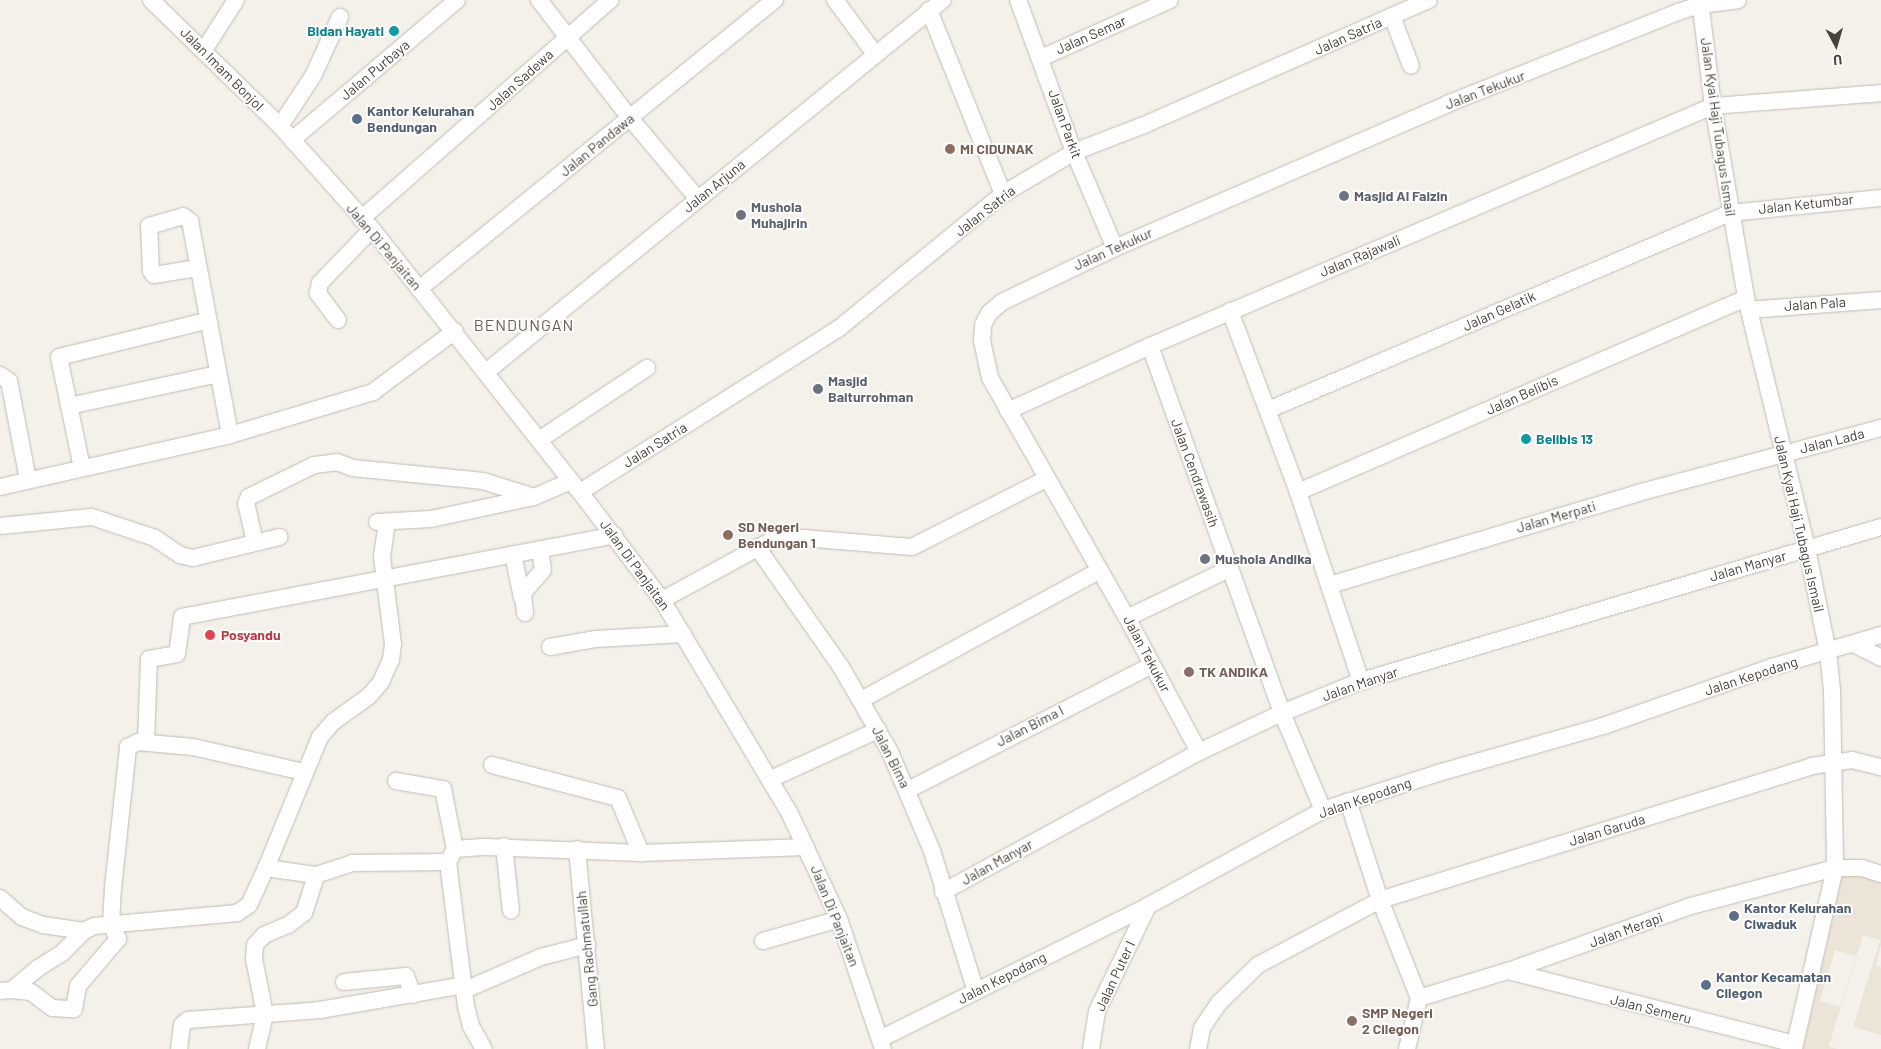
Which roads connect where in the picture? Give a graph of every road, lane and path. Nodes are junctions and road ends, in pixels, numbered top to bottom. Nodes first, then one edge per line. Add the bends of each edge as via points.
1 (151, 0) edge
2 (236, 0) edge
3 (457, 0) edge
4 (539, 0) edge
5 (610, 0) edge
6 (775, 0) edge
7 (835, 0) edge
8 (1018, 0) edge
9 (1170, 0) edge
10 (1429, 0) edge
11 (1738, 0) edge
12 (1700, 2) edge
13 (936, 5) edge
14 (1392, 16) junction
15 (340, 17) dead end
16 (567, 36) junction
17 (204, 50) junction
18 (875, 54) junction
19 (1040, 58) junction
20 (1411, 66) dead end
21 (1881, 93) edge
22 (1713, 106) junction
23 (630, 118) junction
24 (280, 126) junction
25 (292, 140) junction
26 (1074, 152) junction
27 (1003, 194) junction
28 (1881, 198) edge
29 (698, 199) junction
30 (1730, 213) junction
31 (367, 224) junction
32 (1115, 248) junction
33 (197, 268) dead end
34 (419, 289) junction
35 (1881, 300) edge
36 (1748, 304) junction
37 (1230, 311) junction
38 (338, 320) dead end
39 (206, 321) junction
40 (455, 331) junction
41 (1150, 346) junction
42 (647, 368) dead end
43 (486, 372) junction
44 (218, 374) junction
45 (0, 375) edge
46 (69, 406) junction
47 (1268, 410) junction
48 (1008, 411) junction
49 (1881, 428) edge
50 (230, 435) junction
51 (539, 440) junction
52 (1782, 453) junction
53 (82, 468) junction
54 (1046, 479) junction
55 (28, 480) junction
56 (0, 487) edge
57 (576, 487) junction
58 (1298, 492) junction
59 (534, 497) junction
60 (0, 526) edge
61 (1881, 527) edge
62 (614, 535) junction
63 (279, 537) dead end
64 (255, 542) junction
65 (757, 547) junction
66 (540, 549) junction
67 (1807, 549) junction
68 (513, 554) junction
69 (1229, 569) junction
70 (1100, 570) junction
71 (384, 580) junction
72 (1330, 585) junction
73 (662, 600) junction
74 (1128, 618) junction
75 (683, 634) junction
76 (1881, 634) edge
77 (1854, 644) junction
78 (550, 647) dead end
79 (1828, 652) junction
80 (1881, 658) edge
81 (1152, 665) junction
82 (1361, 682) junction
83 (860, 700) junction
84 (1282, 713) junction
85 (878, 730) junction
86 (146, 742) junction
87 (1200, 752) junction
88 (1835, 760) junction
89 (492, 765) dead end
90 (1881, 767) edge
91 (304, 772) junction
92 (771, 779) junction
93 (396, 780) dead end
94 (908, 790) junction
95 (1348, 801) junction
96 (1323, 810) junction
97 (504, 846) junction
98 (806, 847) junction
99 (577, 849) junction
100 (640, 853) junction
101 (452, 855) junction
102 (266, 868) junction
103 (1835, 868) junction
104 (1881, 874) edge
105 (316, 875) junction
106 (944, 892) junction
107 (0, 898) edge
108 (1380, 900) junction
109 (1148, 906) junction
110 (511, 911) dead end
111 (839, 919) junction
112 (111, 924) junction
113 (84, 931) junction
114 (763, 941) dead end
115 (587, 945) junction
116 (1508, 971) junction
117 (344, 982) dead end
118 (464, 987) junction
119 (6, 990) edge
120 (976, 991) junction
121 (413, 995) junction
122 (1418, 998) junction
123 (265, 1014) junction
124 (881, 1044) edge
125 (1794, 1046) edge
126 (179, 1049) edge
127 (257, 1049) edge
128 (484, 1049) edge
129 (596, 1049) edge
130 (1091, 1049) edge
131 (1198, 1049) edge
132 (1406, 1049) edge

1 - 17 street, Jalan Imam Bonjol
2 - 17 street
3 - 25 street, Jalan Purbaya
4 - 16 street
5 - 16 street, Jalan Sadewa
6 - 23 street, Jalan Pandawa
7 - 18 street
8 - 19 street, Jalan Parkit
9 - 19 street, Jalan Semar
10 - 14 street, Jalan Satria
11 - 12 street, Jalan Tekukur
12 - 22 street, Jalan Kyai Haji Tubagus Ismail
12 - 32 street, Jalan Tekukur via 1447,104
13 - 18 street, Jalan Arjuna
13 - 27 street
14 - 20 street
14 - 26 street, Jalan Satria via 1144,125
15 - 24 street via 313,76
16 - 23 street
16 - 31 street, Jalan Sadewa
17 - 24 street, Jalan Imam Bonjol
18 - 29 street, Jalan Arjuna
19 - 26 street, Jalan Parkit
21 - 22 street, Jalan Rajawali
22 - 30 street, Jalan Kyai Haji Tubagus Ismail
22 - 37 street, Jalan Rajawali
23 - 29 street
23 - 34 street, Jalan Pandawa
24 - 25 street, Jalan Imam Bonjol
25 - 31 street, Jalan Di Panjaitan
26 - 27 street, Jalan Satria
26 - 32 street, Jalan Parkit
27 - 57 street, Jalan Satria via 838,329
28 - 30 street, Jalan Ketumbar
29 - 43 street, Jalan Arjuna
30 - 36 street, Jalan Kyai Haji Tubagus Ismail
30 - 47 street, Jalan Gelatik
31 - 34 street, Jalan Di Panjaitan
31 - 38 street, Jalan Sadewa via 320,283 321,298
32 - 48 street, Jalan Tekukur via 1002,302 989,313 983,325 985,364
33 - 39 street
34 - 40 street, Jalan Di Panjaitan
35 - 36 street, Jalan Pala
36 - 52 street, Jalan Kyai Haji Tubagus Ismail
36 - 58 street, Jalan Belibis
37 - 41 street, Jalan Rajawali
37 - 47 street
39 - 44 street
39 - 46 street via 62,354 58,360
40 - 43 street, Jalan Di Panjaitan
40 - 50 street via 373,392
41 - 48 street, Jalan Rajawali
41 - 69 street, Jalan Cendrawasih
42 - 51 street
43 - 51 street, Jalan Di Panjaitan
44 - 46 street
44 - 50 street
45 - 55 street via 9,381
46 - 53 street
47 - 58 street
48 - 54 street, Jalan Tekukur
49 - 52 street, Jalan Lada
50 - 53 street
51 - 57 street, Jalan Di Panjaitan
52 - 67 street, Jalan Kyai Haji Tubagus Ismail
52 - 72 street, Jalan Merpati
53 - 55 street
54 - 65 street via 912,547 791,538
54 - 70 street, Jalan Tekukur
55 - 56 street
57 - 59 street, Jalan Satria
57 - 62 street, Jalan Di Panjaitan
58 - 72 street
59 - 64 street via 483,481 353,468 337,462 321,464 249,497 246,504
59 - 71 street, Jalan Satria via 431,519 382,522
60 - 64 street via 92,517 155,538 180,555 193,558
61 - 67 street, Jalan Manyar
62 - 66 street
62 - 73 street, Jalan Di Panjaitan
63 - 64 street
65 - 73 street
65 - 83 street, Jalan Bima
66 - 68 street
66 - 68 street via 542,574 524,606
67 - 79 street, Jalan Kyai Haji Tubagus Ismail
67 - 82 street, Jalan Manyar
68 - 71 street
69 - 74 street
69 - 84 street, Jalan Cendrawasih
70 - 74 street, Jalan Tekukur
70 - 83 street
71 - 86 street via 182,617 177,654 149,659
71 - 91 street via 393,644 385,674 369,696 333,722 320,737
72 - 82 street
73 - 75 street, Jalan Di Panjaitan
74 - 81 street, Jalan Tekukur
75 - 78 street via 596,639
75 - 92 street, Jalan Di Panjaitan
76 - 77 street, Jalan Kepodang
77 - 79 street, Jalan Kepodang
77 - 80 street
79 - 88 street, Jalan Kyai Haji Tubagus Ismail
79 - 95 street, Jalan Kepodang via 1772,667 1606,725
81 - 87 street, Jalan Tekukur
81 - 94 street, Jalan Bima I
82 - 84 street, Jalan Manyar
83 - 85 street, Jalan Bima
84 - 87 street, Jalan Manyar
84 - 96 street, Jalan Cendrawasih
85 - 92 street
85 - 94 street, Jalan Bima
86 - 91 street via 193,747
86 - 112 street via 128,747
87 - 106 street, Jalan Manyar
88 - 90 street, Jalan Garuda via 1863,761
88 - 103 street, Jalan Kyai Haji Tubagus Ismail
88 - 108 street, Jalan Garuda
89 - 100 street via 618,798
91 - 102 street
92 - 98 street, Jalan Di Panjaitan
93 - 101 street via 443,789
94 - 106 street, Jalan Bima
95 - 96 street, Jalan Kepodang
95 - 108 street
96 - 109 street, Jalan Kepodang
97 - 99 street
97 - 101 street
97 - 110 street
98 - 100 street
98 - 111 street, Jalan Di Panjaitan
99 - 100 street
99 - 115 street, Gang Rachmatullah
101 - 105 street via 352,863
101 - 118 street
102 - 105 street
102 - 112 street via 252,901 242,912
103 - 104 street, Jalan Merapi via 1862,868
103 - 116 street, Jalan Merapi via 1691,906
103 - 125 street, Jalan Kyai Haji Tubagus Ismail
105 - 123 street via 304,913 288,925 262,936 255,945 254,958
106 - 120 street, Jalan Bima
107 - 113 street via 22,917 42,925
108 - 122 street
108 - 131 street, Jalan Garuda via 1258,965 1219,1003 1202,1028
109 - 120 street, Jalan Kepodang
109 - 130 street, Jalan Puter I via 1097,1011
111 - 114 street
111 - 124 street, Jalan Di Panjaitan
112 - 113 street
112 - 119 street via 118,939 78,986 74,1009 52,1008 31,992
113 - 119 street via 62,953
115 - 118 street via 541,957
115 - 129 street, Gang Rachmatullah
116 - 122 street, Jalan Merapi
116 - 125 street, Jalan Semeru
117 - 121 street via 406,976
118 - 121 street
118 - 128 street via 469,1020
120 - 124 street, Jalan Kepodang
121 - 123 street via 320,1010
122 - 132 street
123 - 126 street via 184,1022
123 - 127 street

